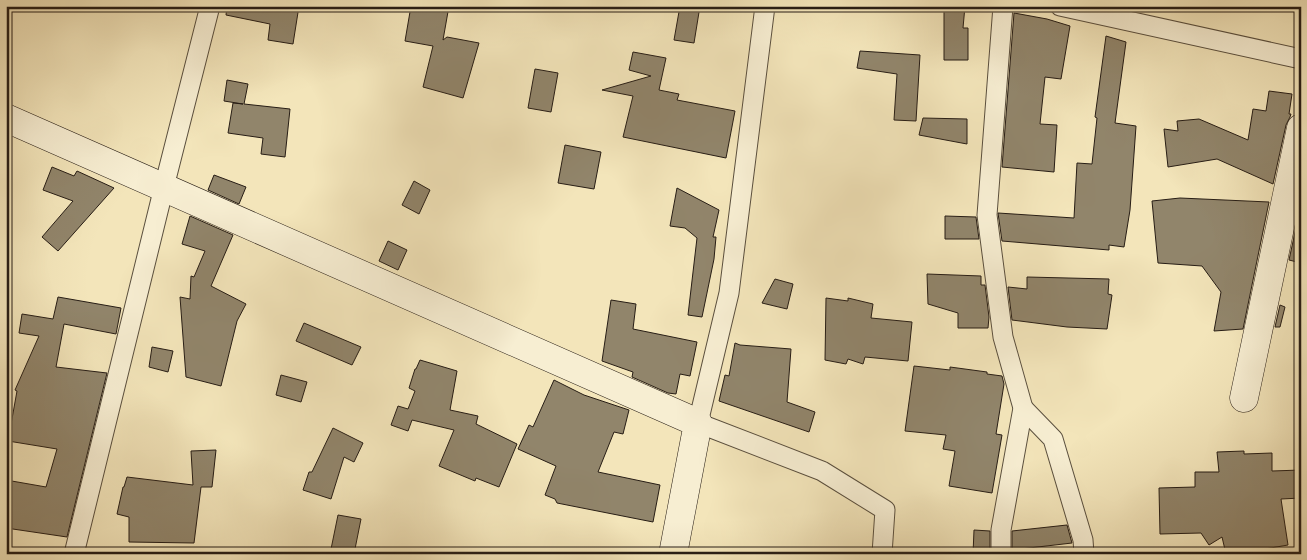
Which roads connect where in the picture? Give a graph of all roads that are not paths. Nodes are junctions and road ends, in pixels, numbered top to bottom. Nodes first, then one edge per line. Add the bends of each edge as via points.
1 (210, 6) edge
2 (765, 6) edge
3 (1003, 6) edge
4 (1060, 6) edge
5 (1301, 59) edge
6 (6, 118) edge
7 (1301, 128) edge
8 (164, 187) junction
9 (1244, 398) dead end
10 (1023, 408) junction
11 (698, 423) junction
12 (74, 554) edge
13 (673, 554) edge
14 (882, 554) edge
15 (1001, 554) edge
16 (1084, 554) edge

1 - 8 street
2 - 11 street via 729,293
3 - 10 street via 987,216 1002,337
4 - 5 street
6 - 8 main road
7 - 9 main road
8 - 11 main road
8 - 12 street
10 - 15 street via 1001,530
10 - 16 street via 1053,439 1083,540
11 - 13 main road
11 - 14 street via 822,471 885,510

